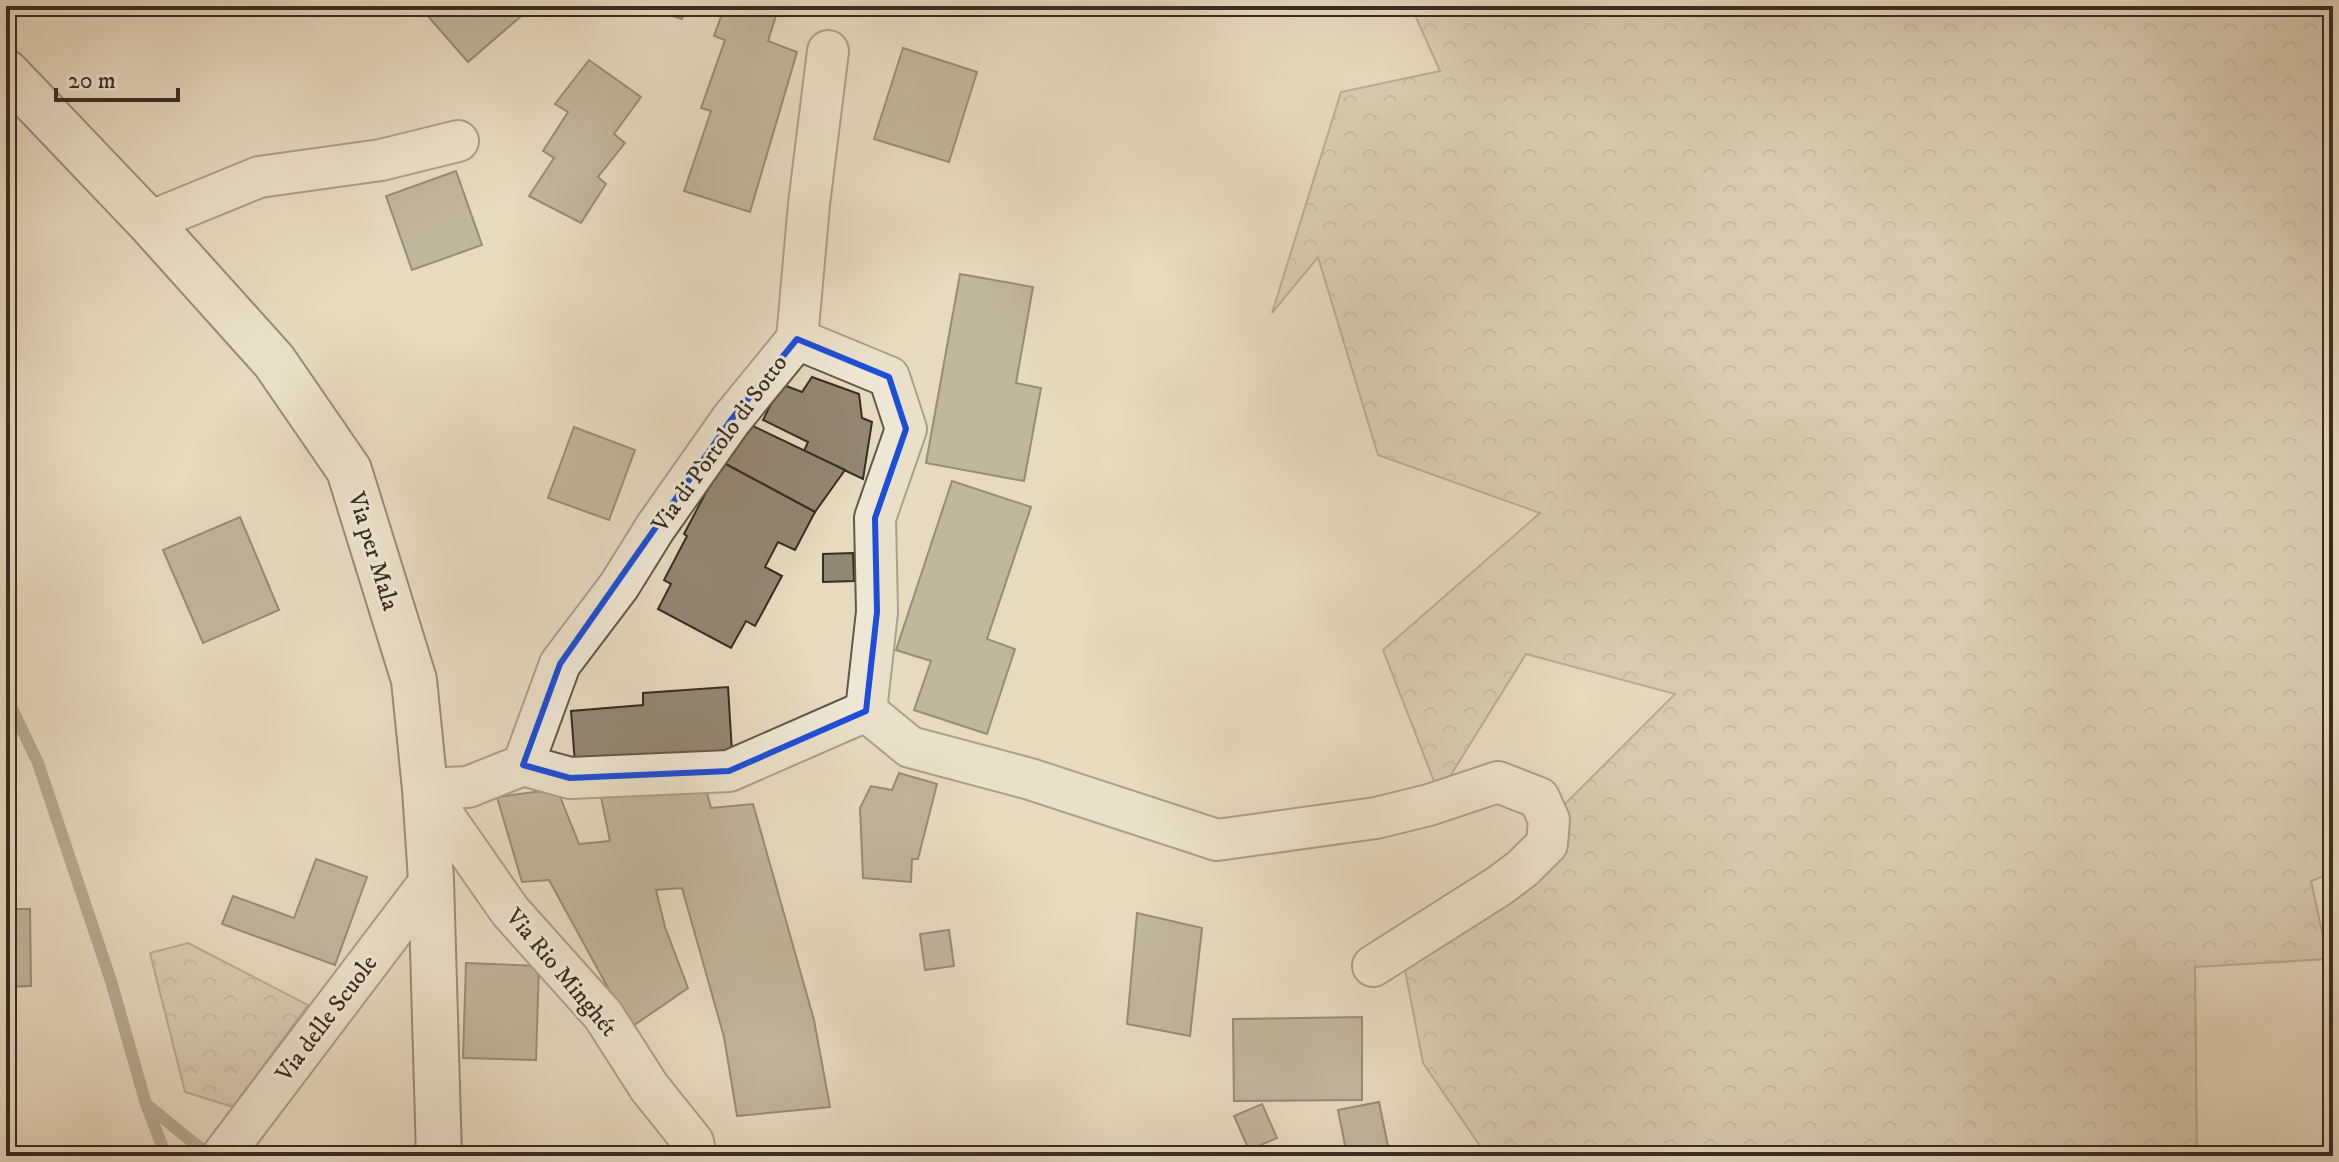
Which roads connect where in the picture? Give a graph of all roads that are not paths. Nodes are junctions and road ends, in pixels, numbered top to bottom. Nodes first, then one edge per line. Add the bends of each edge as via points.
1 (828, 51) dead end
2 (6, 72) edge
3 (458, 141) dead end
4 (149, 222) junction
5 (797, 339) junction
6 (866, 711) junction
7 (523, 765) junction
8 (425, 789) junction
9 (431, 880) junction
10 (1373, 966) dead end
11 (224, 1153) edge
12 (439, 1156) edge
13 (696, 1156) edge

1 - 5 street
2 - 4 main road, Via per Mala
3 - 4 street via 381,160 259,177
4 - 8 main road, Via per Mala via 274,361 349,470 414,680
5 - 6 street, Via di Pòrtolo di Sotto via 889,377 906,429 875,518 877,612
5 - 7 street, Via di Pòrtolo di Sotto via 731,420 560,664
6 - 7 street via 729,771 570,778
6 - 10 street via 910,747 1030,779 1217,840 1376,818 1498,782 1539,798 1549,820 1547,844 1499,886
7 - 8 street via 468,787
8 - 9 main road, Via per Mala
8 - 13 street, Via Rio Minghét via 510,911 603,1015 649,1087 693,1142
9 - 11 street, Via delle Scuole
9 - 12 main road, Via per Mala

